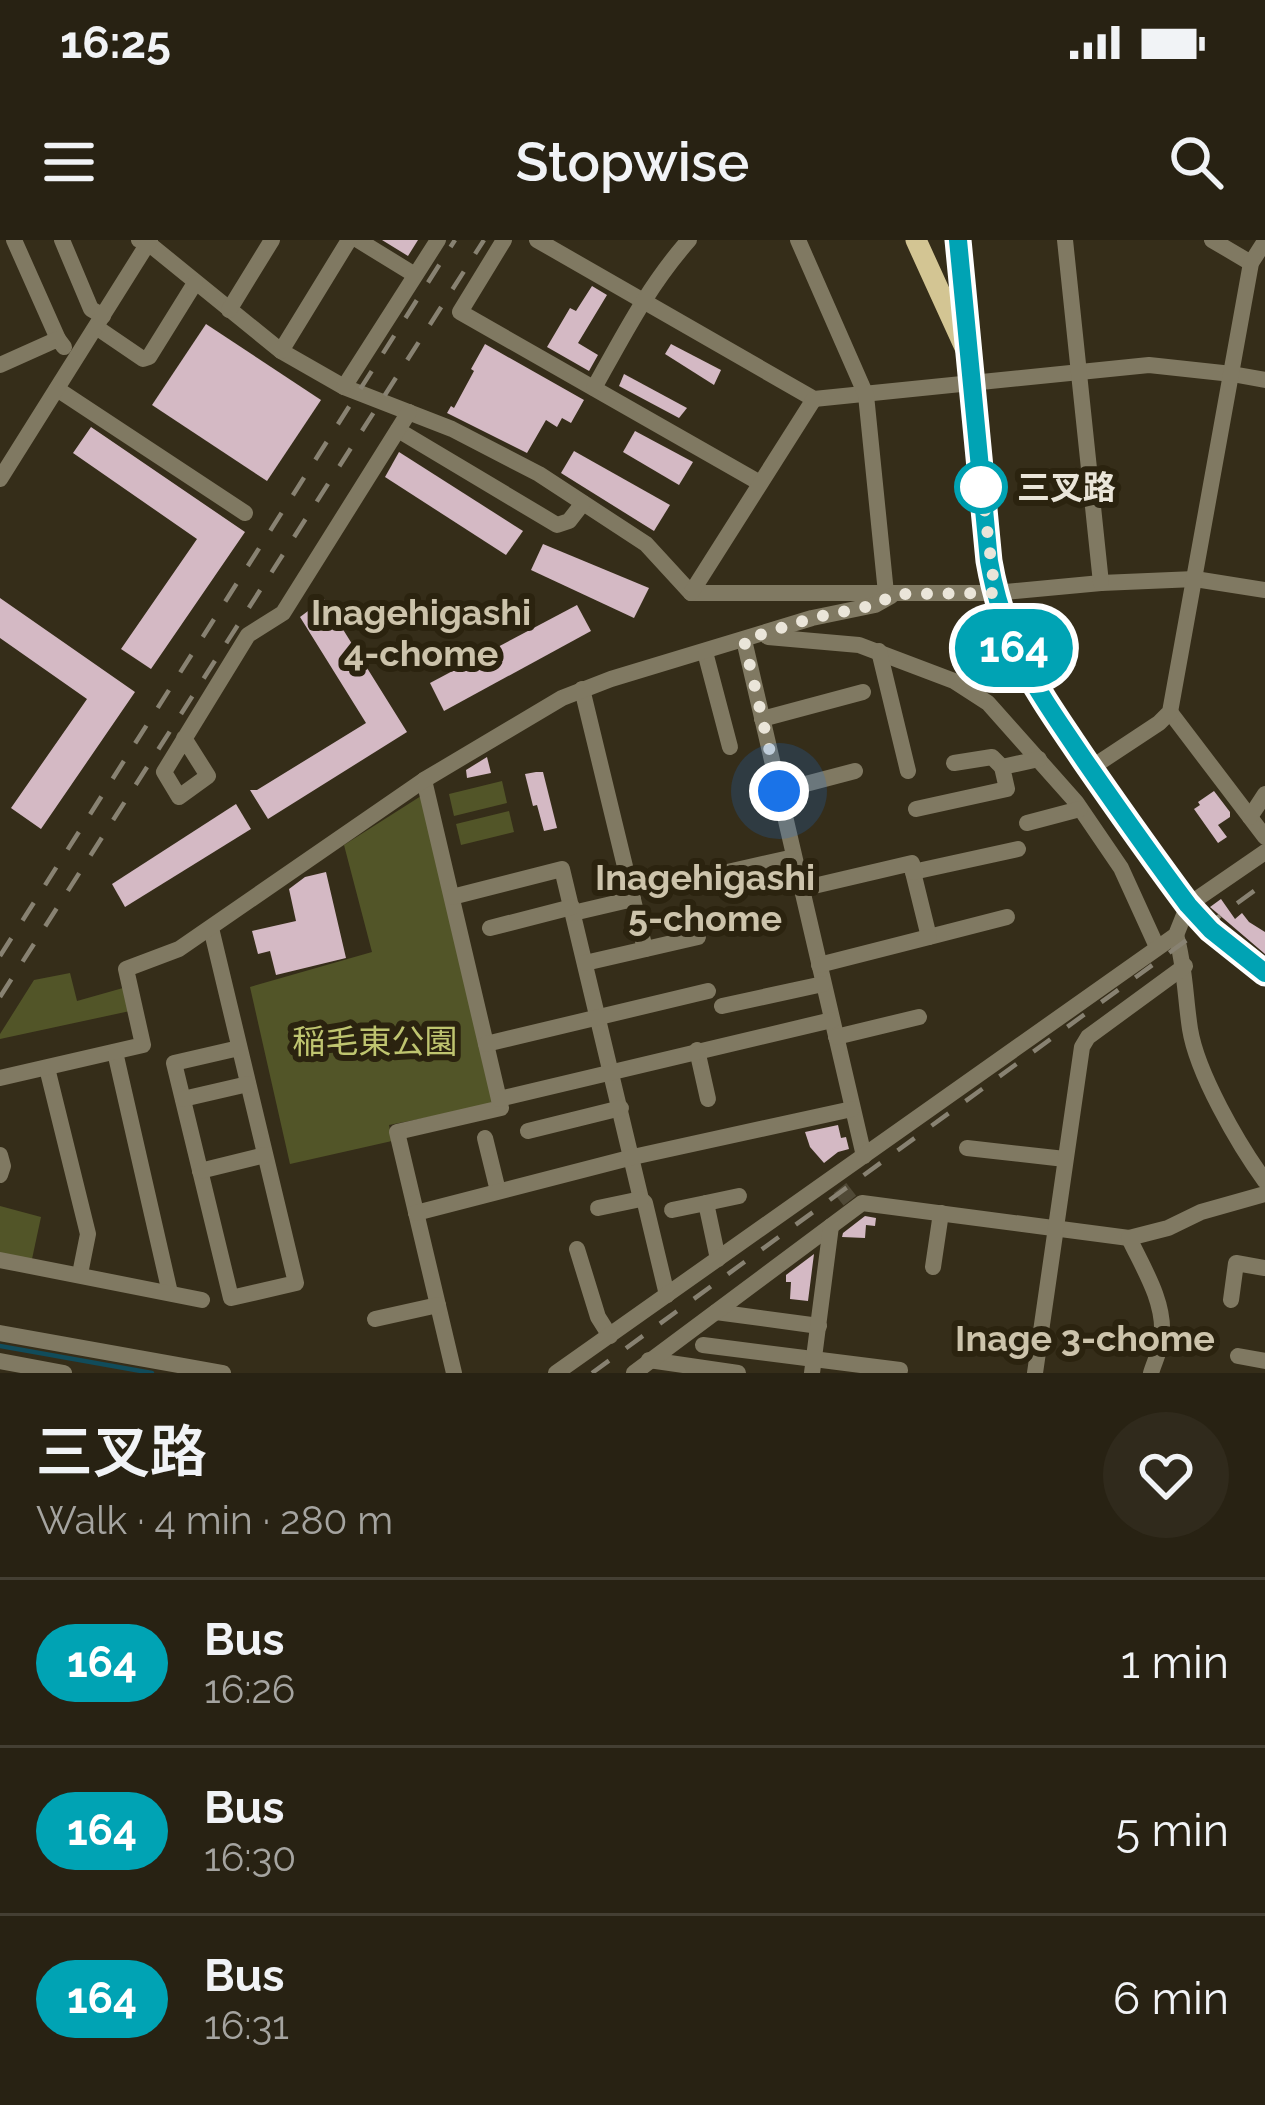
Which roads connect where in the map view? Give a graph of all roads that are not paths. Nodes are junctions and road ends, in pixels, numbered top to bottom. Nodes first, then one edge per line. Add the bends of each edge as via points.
1 (14, 240) edge
2 (62, 240) edge
3 (272, 240) edge
4 (354, 240) edge
5 (438, 240) edge
6 (504, 240) edge
7 (536, 240) edge
8 (689, 240) edge
9 (798, 240) edge
10 (916, 240) edge
11 (958, 240) edge
12 (1065, 240) edge
13 (1212, 240) edge
14 (145, 241) edge
15 (1265, 241) edge
16 (1251, 263) junction
17 (416, 275) junction
18 (195, 283) junction
19 (642, 302) junction
20 (229, 310) junction
21 (99, 321) junction
22 (58, 339) junction
23 (281, 351) junction
24 (967, 352) junction
25 (75, 362) junction
26 (0, 365) edge
27 (1078, 372) junction
28 (1232, 374) junction
29 (1265, 380) edge
30 (970, 383) junction
31 (344, 387) junction
32 (594, 388) junction
33 (57, 389) junction
34 (866, 395) junction
35 (814, 399) junction
36 (409, 412) junction
37 (398, 430) junction
38 (0, 479) edge
39 (760, 483) junction
40 (583, 503) junction
41 (245, 513) dead end
42 (1195, 579) junction
43 (1101, 584) junction
44 (1265, 590) edge
45 (691, 593) junction
46 (995, 593) junction
47 (891, 594) junction
48 (750, 638) junction
49 (879, 651) junction
50 (705, 652) junction
51 (582, 689) junction
52 (862, 692) dead end
53 (1170, 712) junction
54 (762, 719) junction
55 (184, 738) dead end
56 (730, 747) dead end
57 (1039, 759) junction
58 (954, 763) dead end
59 (1001, 766) junction
60 (1090, 768) junction
61 (855, 771) dead end
62 (908, 771) dead end
63 (424, 780) junction
64 (779, 791) junction
65 (1265, 794) edge
66 (916, 809) dead end
67 (1080, 809) junction
68 (1250, 817) junction
69 (1027, 823) dead end
70 (1265, 837) edge
71 (1018, 849) dead end
72 (1265, 852) edge
73 (794, 857) junction
74 (913, 872) junction
75 (688, 881) dead end
76 (801, 890) junction
77 (452, 897) junction
78 (633, 899) junction
79 (1188, 905) junction
80 (572, 910) junction
81 (1007, 917) dead end
82 (211, 928) junction
83 (490, 928) dead end
84 (1176, 935) junction
85 (929, 937) junction
86 (698, 938) dead end
87 (1157, 947) junction
88 (645, 950) junction
89 (585, 963) junction
90 (819, 965) junction
91 (1185, 966) junction
92 (1265, 974) edge
93 (823, 984) junction
94 (708, 991) dead end
95 (722, 1006) dead end
96 (598, 1017) junction
97 (919, 1017) dead end
98 (834, 1028) junction
99 (486, 1044) junction
100 (239, 1048) junction
101 (697, 1050) junction
102 (115, 1052) junction
103 (47, 1068) junction
104 (611, 1070) junction
105 (0, 1078) edge
106 (248, 1084) junction
107 (183, 1099) junction
108 (499, 1099) junction
109 (708, 1099) dead end
110 (621, 1108) junction
111 (852, 1109) junction
112 (528, 1131) dead end
113 (485, 1138) dead end
114 (968, 1148) dead end
115 (0, 1155) edge
116 (265, 1155) junction
117 (863, 1156) junction
118 (633, 1157) junction
119 (1065, 1159) junction
120 (200, 1171) junction
121 (0, 1175) edge
122 (1265, 1181) edge
123 (497, 1191) junction
124 (845, 1194) junction
125 (1265, 1194) edge
126 (739, 1196) dead end
127 (641, 1199) junction
128 (706, 1202) junction
129 (598, 1208) dead end
130 (672, 1210) dead end
131 (416, 1213) junction
132 (941, 1213) junction
133 (831, 1226) junction
134 (1055, 1227) junction
135 (1130, 1238) junction
136 (577, 1249) dead end
137 (718, 1259) junction
138 (0, 1260) edge
139 (933, 1267) dead end
140 (1265, 1268) edge
141 (80, 1274) junction
142 (170, 1293) junction
143 (667, 1295) junction
144 (202, 1300) dead end
145 (1231, 1300) dead end
146 (438, 1305) junction
147 (711, 1315) junction
148 (375, 1319) dead end
149 (818, 1326) junction
150 (0, 1333) edge
151 (610, 1336) junction
152 (703, 1345) junction
153 (1238, 1356) dead end
154 (0, 1361) edge
155 (1265, 1361) edge
156 (813, 1367) edge
157 (642, 1368) edge
158 (700, 1370) edge
159 (64, 1373) edge
160 (223, 1373) edge
161 (454, 1373) edge
162 (556, 1373) edge
163 (739, 1373) edge
164 (899, 1373) edge
165 (1035, 1373) edge
166 (1151, 1373) edge

1 - 22 street
2 - 21 street
3 - 20 street
4 - 17 street
4 - 23 street
5 - 17 street
6 - 32 street via 460,312
7 - 19 street
8 - 19 street
9 - 34 street
10 - 24 main road
11 - 24 street
12 - 27 street
13 - 16 street
14 - 18 street
14 - 21 street
15 - 16 street
16 - 28 street
17 - 31 street
18 - 20 street
18 - 21 street via 149,357
19 - 32 street
19 - 35 street
20 - 23 street
21 - 25 street
22 - 25 street
22 - 26 street
23 - 31 street
24 - 30 main road
25 - 33 street
27 - 28 street via 1149,365
27 - 30 street
27 - 43 street
28 - 29 street
28 - 42 street
30 - 34 street
30 - 46 main road
31 - 36 street
32 - 39 street
33 - 38 street
33 - 41 street
34 - 35 street
34 - 47 street
35 - 39 street
36 - 37 street
36 - 40 street
37 - 40 street via 557,525
37 - 55 street via 283,613 248,635
39 - 45 street
40 - 45 street via 646,544
42 - 43 street
42 - 44 street
42 - 53 street
43 - 46 street
45 - 47 street
46 - 47 street
46 - 60 main road via 1024,667
47 - 48 street
48 - 49 street
48 - 50 street
48 - 54 street
49 - 57 street via 954,681 988,704
49 - 62 street
50 - 51 street
50 - 56 street
51 - 63 street
51 - 78 street
52 - 54 street
53 - 60 street
53 - 68 street
54 - 64 street
57 - 59 street
57 - 67 street
58 - 59 street via 992,757
59 - 66 street via 1007,789
60 - 79 main road
61 - 64 street
63 - 77 street
63 - 82 street
64 - 73 street
65 - 68 street
67 - 69 street
67 - 87 street via 1120,868
68 - 70 street
71 - 74 street
72 - 79 street
73 - 75 street
73 - 76 street
74 - 76 street via 912,863
74 - 85 street
76 - 90 street
77 - 80 street via 562,869
77 - 99 street
78 - 80 street
78 - 88 street
79 - 84 street
79 - 92 main road
80 - 83 street
80 - 89 street
81 - 85 street
82 - 100 street
82 - 102 street via 126,969 143,1045
84 - 87 street
84 - 91 street
85 - 90 street
86 - 88 street
87 - 117 street
88 - 89 street
89 - 96 street
90 - 93 street
91 - 119 street via 1088,1037
91 - 122 street via 1200,1070
93 - 95 street
93 - 98 street
94 - 96 street
96 - 99 street
96 - 104 street
97 - 98 street
98 - 101 street
98 - 111 street
99 - 108 street
100 - 106 street
100 - 107 street via 174,1063
101 - 104 street
101 - 109 street
102 - 103 street
102 - 142 street
103 - 105 street
103 - 141 street via 88,1234
104 - 108 street
104 - 110 street
106 - 107 street
106 - 116 street
107 - 120 street
108 - 131 street via 501,1108 397,1132
110 - 112 street
110 - 118 street
111 - 117 street
111 - 118 street
113 - 123 street
114 - 119 street
115 - 121 street
116 - 120 street
116 - 120 street via 296,1283 231,1298
117 - 124 street
118 - 123 street
118 - 127 street
119 - 134 street
123 - 131 street
124 - 132 street
124 - 133 street
124 - 137 street
125 - 135 street
126 - 128 street
127 - 129 street
127 - 143 street
128 - 130 street
128 - 137 street
131 - 146 street
132 - 134 street
132 - 139 street
133 - 147 street
133 - 149 street
134 - 135 street
134 - 165 street
135 - 166 street via 1161,1314
136 - 151 street
137 - 143 street
138 - 141 street
140 - 145 street via 1236,1264
141 - 142 street
142 - 144 street
143 - 151 street
146 - 148 street
146 - 161 street
147 - 149 street
147 - 152 street
147 - 157 street
149 - 156 street
150 - 160 street
151 - 162 street
152 - 156 street
152 - 158 street
153 - 155 street
154 - 159 street
156 - 164 street
157 - 158 street
158 - 163 street

